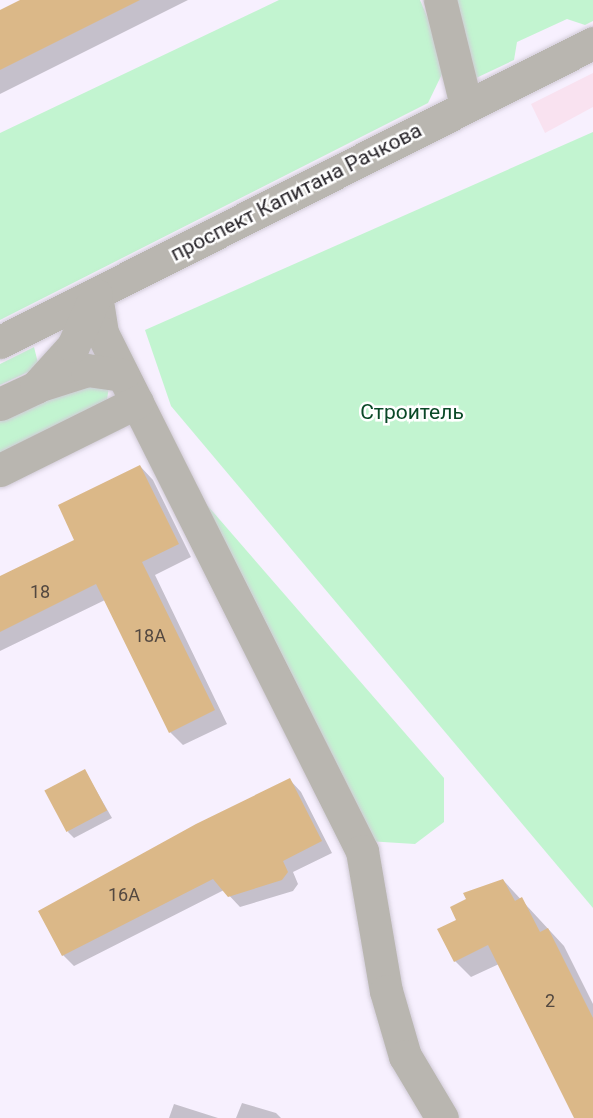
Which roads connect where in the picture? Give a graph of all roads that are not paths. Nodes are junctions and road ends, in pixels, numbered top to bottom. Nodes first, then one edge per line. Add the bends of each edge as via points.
1 (440, 0) edge
2 (593, 43) edge
3 (466, 105) junction
4 (96, 295) junction
5 (0, 342) edge
6 (36, 387) junction
7 (130, 388) junction
8 (0, 404) edge
9 (0, 470) edge
10 (442, 1118) edge

1 - 3 street
2 - 3 street, проспект Капитана Рачкова
3 - 4 street, проспект Капитана Рачкова
4 - 5 street, проспект Капитана Рачкова
4 - 6 street via 73,346
4 - 7 street via 102,333
6 - 7 street via 87,370
6 - 8 street
7 - 9 street
7 - 10 street via 362,851 386,991 405,1056

